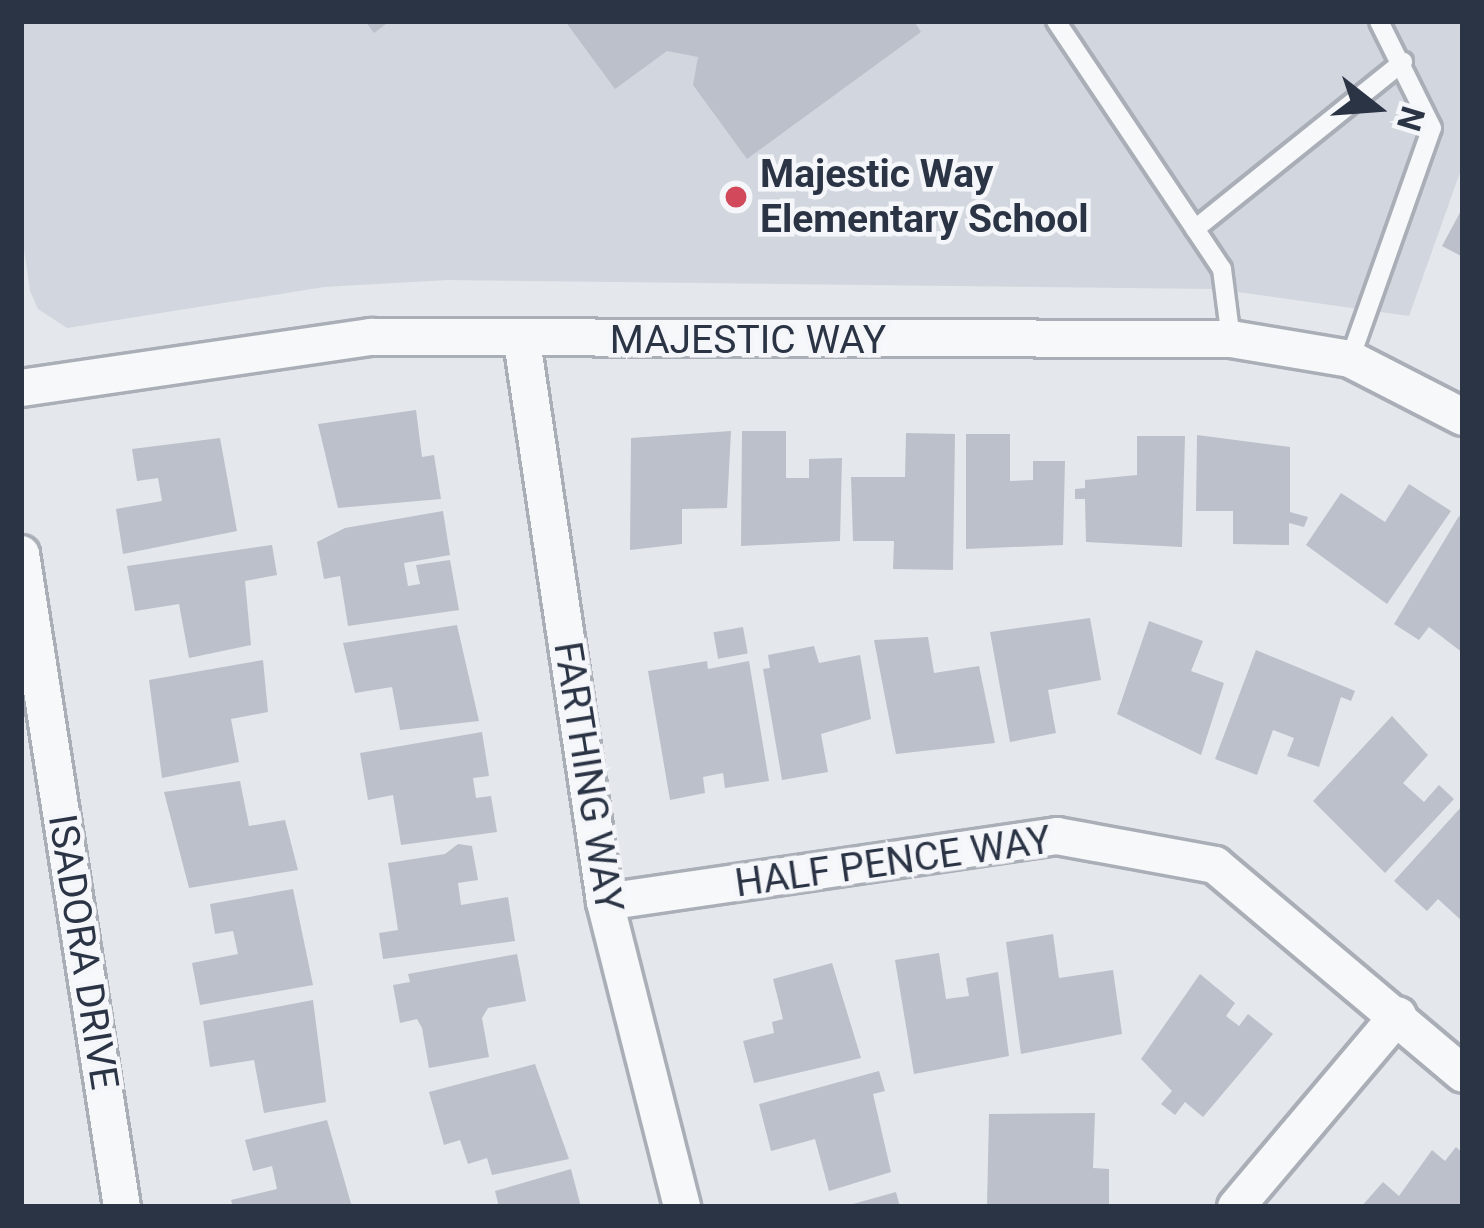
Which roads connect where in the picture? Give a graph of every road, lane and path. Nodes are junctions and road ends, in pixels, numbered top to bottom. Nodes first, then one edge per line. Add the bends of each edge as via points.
1 (1056, 21) edge
2 (1379, 21) edge
3 (1403, 62) junction
4 (1195, 229) junction
5 (1231, 338) junction
6 (522, 341) junction
7 (1350, 358) junction
8 (21, 388) edge
9 (1463, 417) edge
10 (21, 554) edge
11 (605, 902) junction
12 (1398, 1015) junction
13 (1463, 1074) edge
14 (122, 1207) edge
15 (682, 1207) edge
16 (1236, 1207) edge

1 - 4 lane
2 - 3 lane
3 - 4 lane
3 - 7 lane via 1432,128
4 - 5 lane via 1222,269
5 - 6 street, MAJESTIC WAY
5 - 7 street, MAJESTIC WAY
6 - 8 street, MAJESTIC WAY via 371,337
6 - 11 street, FARTHING WAY
7 - 9 street, MAJESTIC WAY
10 - 14 street, ISADORA DRIVE
11 - 12 street, HALF PENCE WAY via 1057,836 1215,865
11 - 15 street, FARTHING WAY
12 - 13 street, HALF PENCE WAY
12 - 16 street

